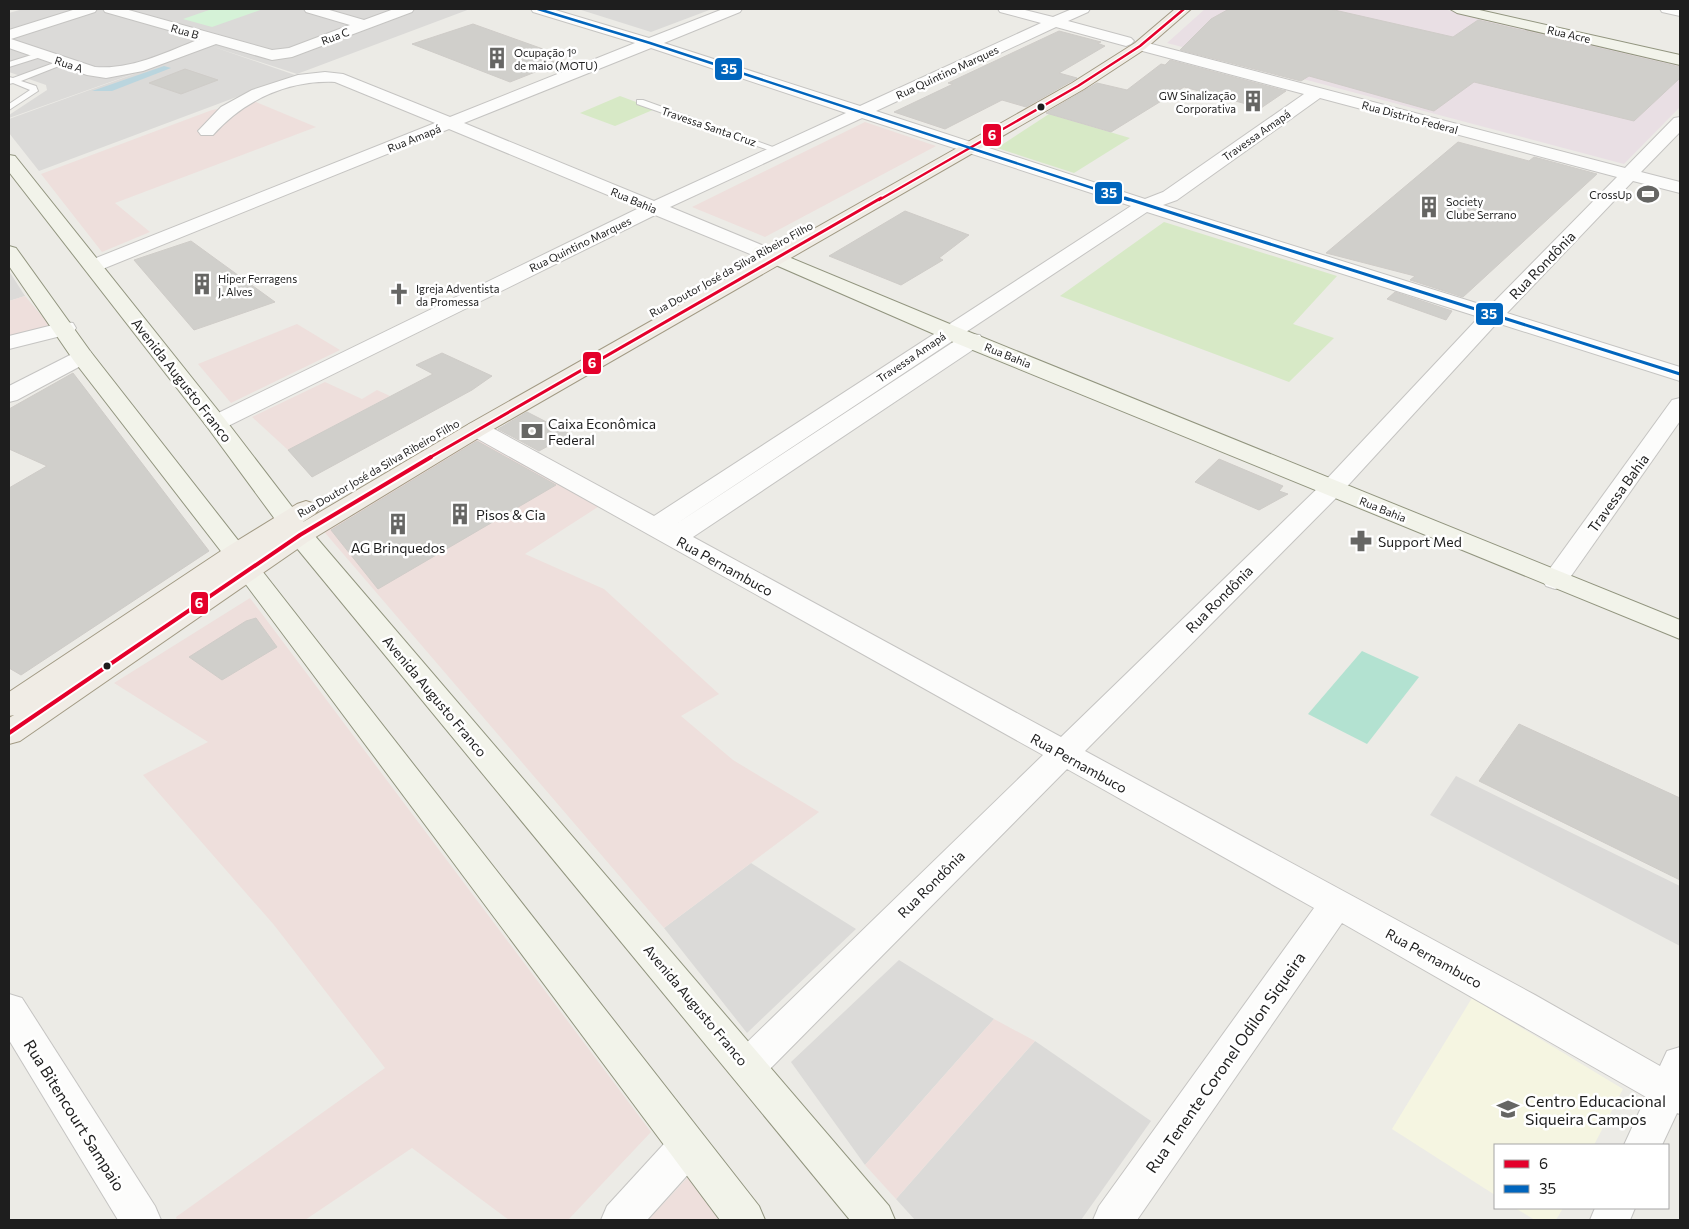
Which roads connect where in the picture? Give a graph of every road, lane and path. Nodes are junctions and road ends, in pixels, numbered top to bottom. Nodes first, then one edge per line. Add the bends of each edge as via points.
1 (90, 9) edge
2 (110, 9) edge
3 (311, 9) edge
4 (407, 9) edge
5 (538, 9) edge
6 (735, 9) edge
7 (1005, 9) edge
8 (1083, 9) edge
9 (1167, 9) edge
10 (1184, 9) edge
11 (1457, 9) edge
12 (1667, 9) edge
13 (1680, 12) edge
14 (1055, 22) junction
15 (365, 25) junction
16 (214, 39) junction
17 (10, 42) edge
18 (650, 43) junction
19 (1133, 44) junction
20 (261, 53) joint
21 (41, 54) junction
22 (1680, 60) edge
23 (65, 62) junction
24 (9, 65) edge
25 (10, 81) edge
26 (1318, 92) junction
27 (640, 102) dead end
28 (9, 108) edge
29 (862, 111) junction
30 (1680, 122) edge
31 (451, 123) junction
32 (206, 131) dead end
33 (963, 145) junction
34 (777, 150) junction
35 (9, 160) edge
36 (1629, 175) junction
37 (1680, 188) edge
38 (1159, 204) junction
39 (654, 208) junction
40 (9, 252) edge
41 (770, 255) junction
42 (93, 266) junction
43 (1494, 314) junction
44 (64, 328) junction
45 (960, 336) junction
46 (9, 343) edge
47 (82, 356) junction
48 (1680, 373) edge
49 (9, 395) edge
50 (1680, 406) edge
51 (216, 423) junction
52 (477, 429) junction
53 (1332, 488) junction
54 (294, 527) junction
55 (664, 532) junction
56 (242, 561) junction
57 (1555, 580) junction
58 (1680, 630) edge
59 (9, 706) edge
60 (9, 733) edge
61 (1062, 754) junction
62 (1336, 904) junction
63 (9, 1009) edge
64 (748, 1066) junction
65 (1676, 1083) edge
66 (1644, 1144) edge
67 (686, 1147) junction
68 (140, 1220) edge
69 (621, 1220) edge
70 (745, 1220) edge
71 (875, 1220) edge
72 (1114, 1220) edge

1 - 17 street, Rua A
2 - 16 street, Rua B
3 - 15 street
4 - 15 street, Rua C
5 - 18 street
6 - 18 street, Rua Amapá
7 - 14 street, Rua Distrito Federal
8 - 14 street, Rua Quintino Marques
9 - 19 main road, Rua Doutor José da Silva Ribeiro Filho
10 - 19 main road, Rua Doutor José da Silva Ribeiro Filho
11 - 22 main road, Rua Acre
12 - 13 street
14 - 19 street, Rua Distrito Federal
14 - 29 street, Rua Quintino Marques
15 - 20 street, Rua C via 292,52
16 - 20 street, Rua B
16 - 23 street, Rua A via 128,70 99,73
17 - 21 street, Rua A
18 - 29 street
18 - 31 street, Rua Amapá
19 - 26 street, Rua Distrito Federal
19 - 33 main road, Rua Doutor José da Silva Ribeiro Filho via 1078,86
21 - 23 street, Rua A
21 - 24 lane
23 - 25 lane
25 - 28 lane via 34,91
26 - 36 street, Rua Distrito Federal
26 - 38 street, Travessa Amapá
27 - 34 lane, Travessa Santa Cruz
29 - 33 street
29 - 34 street, Rua Quintino Marques
30 - 36 street, Rua Rondônia
31 - 32 street, Rua Bahia via 337,77 320,75 250,97 223,114
31 - 39 street, Rua Bahia
31 - 42 street, Rua Amapá
33 - 38 street
33 - 41 main road, Rua Doutor José da Silva Ribeiro Filho
34 - 39 street, Rua Quintino Marques
35 - 42 main road, Avenida Augusto Franco
36 - 37 street, Rua Distrito Federal
36 - 43 street, Rua Rondônia
38 - 43 street
38 - 45 street, Travessa Amapá
39 - 41 street, Rua Bahia
39 - 51 street, Rua Quintino Marques
40 - 44 main road
41 - 45 main road, Rua Bahia
41 - 52 main road, Rua Doutor José da Silva Ribeiro Filho
41 - 54 main road, Rua Doutor José da Silva Ribeiro Filho
42 - 51 main road, Avenida Augusto Franco
43 - 48 street
43 - 53 street, Rua Rondônia
44 - 46 street
44 - 47 main road
45 - 53 main road, Rua Bahia
45 - 55 street, Travessa Amapá
47 - 49 street
47 - 56 main road
50 - 57 street, Travessa Bahia
51 - 54 main road, Avenida Augusto Franco
52 - 54 main road, Rua Doutor José da Silva Ribeiro Filho
52 - 55 street, Rua Pernambuco
53 - 57 main road, Rua Bahia
53 - 61 street, Rua Rondônia
54 - 56 main road
54 - 64 main road, Avenida Augusto Franco
55 - 61 street, Rua Pernambuco
56 - 59 main road
56 - 60 main road
56 - 67 main road
57 - 58 main road, Rua Bahia
61 - 62 street, Rua Pernambuco
61 - 64 street, Rua Rondônia
62 - 65 street, Rua Pernambuco via 1522,1006
62 - 72 street, Rua Tenente Coronel Odilon Siqueira
63 - 68 street, Rua Bitencourt Sampaio
64 - 71 main road, Avenida Augusto Franco
65 - 66 street
67 - 69 street
67 - 70 main road

